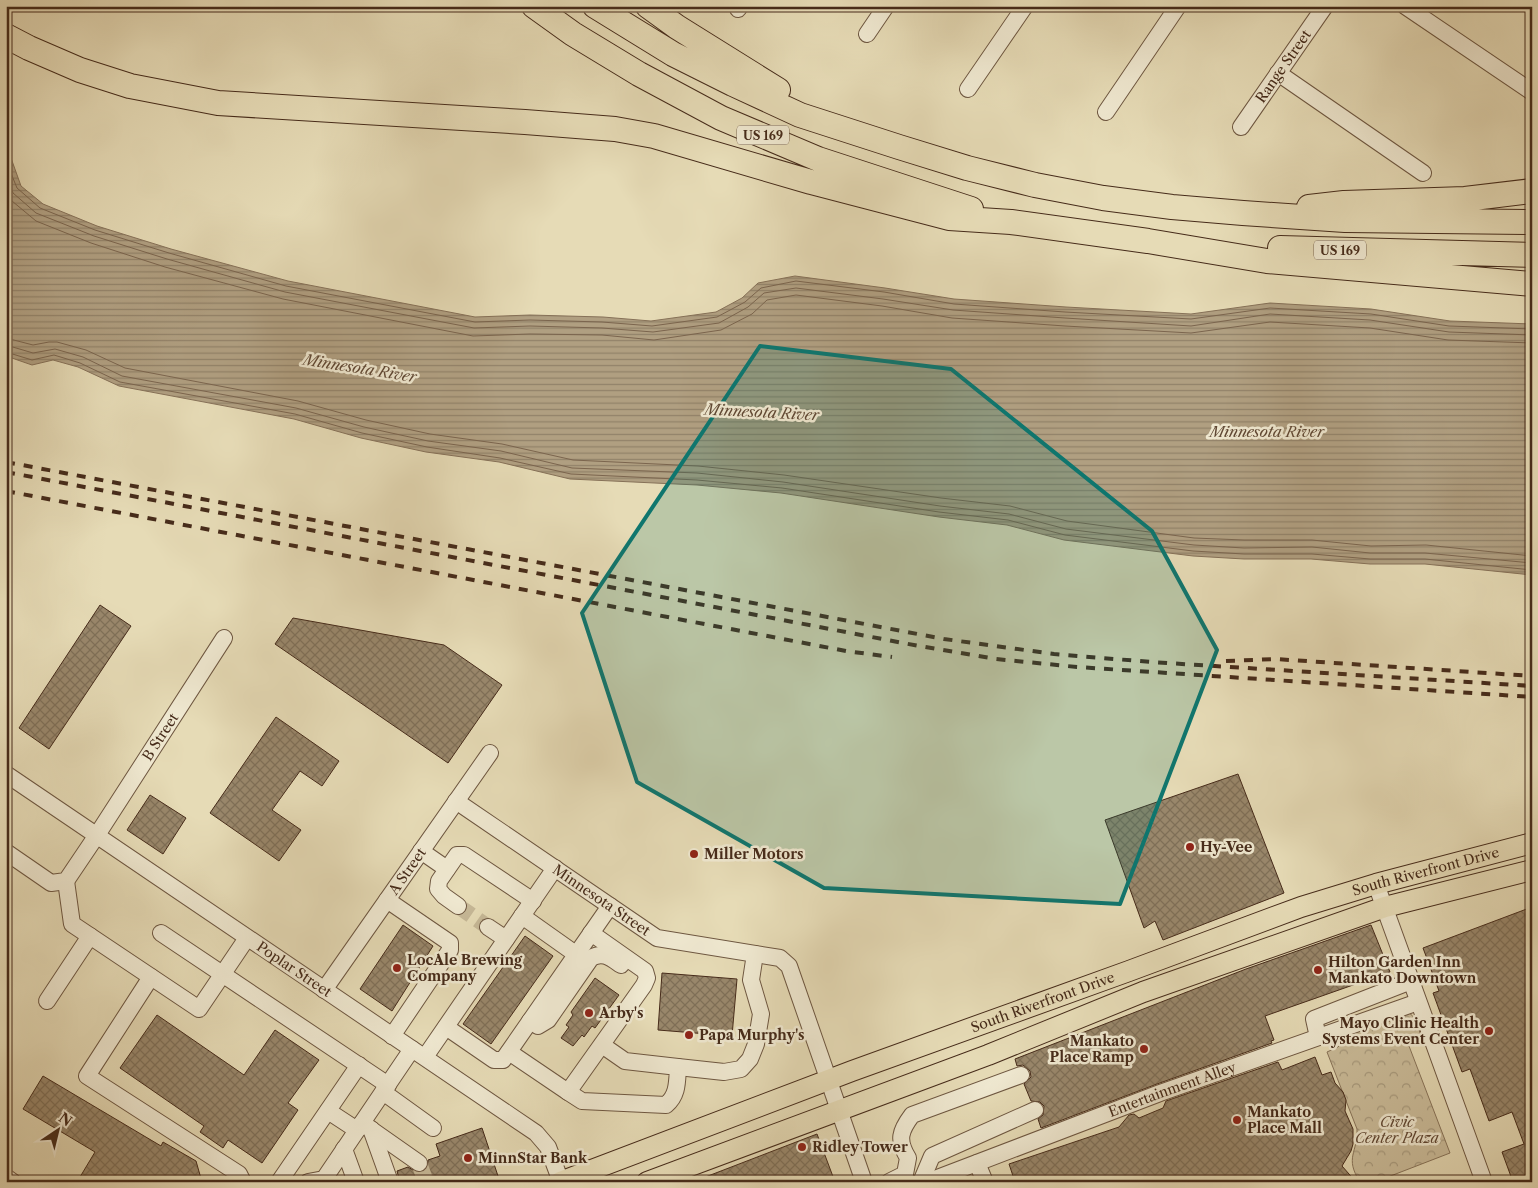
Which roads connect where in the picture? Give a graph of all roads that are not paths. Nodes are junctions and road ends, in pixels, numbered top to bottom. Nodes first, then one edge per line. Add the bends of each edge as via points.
1 (534, 6) edge
2 (595, 6) edge
3 (648, 6) edge
4 (886, 6) edge
5 (1025, 6) edge
6 (1178, 6) edge
7 (1325, 6) edge
8 (1405, 6) edge
9 (867, 34) dead end
10 (6, 36) edge
11 (1278, 73) junction
12 (968, 89) dead end
13 (1532, 92) edge
14 (1106, 112) dead end
15 (1241, 128) dead end
16 (899, 147) junction
17 (1423, 173) dead end
18 (1532, 191) edge
19 (1243, 214) junction
20 (1011, 222) junction
21 (1532, 222) edge
22 (1148, 241) junction
23 (1532, 255) edge
24 (1532, 284) edge
25 (224, 638) dead end
26 (490, 753) dead end
27 (6, 774) edge
28 (456, 801) junction
29 (97, 835) junction
30 (1532, 843) edge
31 (421, 851) junction
32 (6, 852) edge
33 (555, 868) junction
34 (447, 869) junction
35 (1532, 870) edge
36 (66, 881) junction
37 (1376, 884) junction
38 (387, 900) junction
39 (533, 901) junction
40 (458, 906) tunnel mouth
41 (610, 906) junction
42 (1385, 907) junction
43 (522, 916) junction
44 (488, 927) tunnel mouth
45 (161, 933) dead end
46 (591, 933) junction
47 (90, 936) junction
48 (247, 938) junction
49 (506, 939) junction
50 (755, 954) junction
51 (577, 955) junction
52 (222, 974) junction
53 (151, 977) junction
54 (1411, 981) junction
55 (645, 983) junction
56 (324, 990) junction
57 (47, 1001) dead end
58 (1418, 1002) junction
59 (530, 1021) junction
60 (446, 1027) junction
61 (392, 1036) junction
62 (1318, 1038) junction
63 (602, 1045) junction
64 (509, 1052) junction
65 (418, 1053) junction
66 (359, 1065) junction
67 (678, 1067) junction
68 (1021, 1075) dead end
69 (829, 1080) junction
70 (386, 1088) junction
71 (568, 1092) junction
72 (838, 1110) junction
73 (1035, 1110) dead end
74 (328, 1111) junction
75 (363, 1127) junction
76 (433, 1128) dead end
77 (344, 1149) junction
78 (932, 1156) junction
79 (908, 1158) junction
80 (419, 1163) tunnel mouth
81 (978, 1163) junction
82 (6, 1177) edge
83 (325, 1180) edge
84 (13, 1182) edge
85 (243, 1182) edge
86 (279, 1182) edge
87 (308, 1182) edge
88 (356, 1182) edge
89 (390, 1182) edge
90 (561, 1182) edge
91 (647, 1182) edge
92 (864, 1182) edge
93 (889, 1182) edge
94 (921, 1182) edge
95 (928, 1182) edge
96 (985, 1182) edge
97 (1484, 1182) edge

1 - 20 highway, US 169 via 638,74 722,118 818,159
2 - 16 highway, US 169 via 673,54 733,84 800,115
3 - 16 highway via 784,94
4 - 9 street
5 - 12 street
6 - 14 street
7 - 11 street, Range Street
8 - 13 street
10 - 20 highway via 80,70 130,86 179,96 218,103 616,129 654,136 949,218
11 - 15 street, Range Street
11 - 17 street
16 - 19 highway, US 169 via 1035,185 1103,198
18 - 19 highway via 1465,199 1344,203
19 - 21 highway, US 169 via 1345,220
20 - 22 highway, US 169
22 - 23 highway, US 169
22 - 24 highway via 1267,262
25 - 29 street, B Street
26 - 28 street, A Street
27 - 29 street, Poplar Street
28 - 31 street, A Street
28 - 33 street, Minnesota Street
29 - 36 street, B Street
29 - 48 street, Poplar Street
30 - 37 main road, South Riverfront Drive
31 - 34 street
31 - 38 street, A Street
32 - 36 street via 51,883
33 - 39 street
33 - 41 street, Minnesota Street
34 - 39 street via 457,855 464,855
34 - 40 street via 438,889
35 - 42 main road, South Riverfront Drive
36 - 47 street via 72,924
37 - 42 street
37 - 69 main road, South Riverfront Drive via 1292,910
38 - 56 street, A Street
38 - 61 street via 450,943 450,950
39 - 43 street
41 - 46 street
41 - 50 street, Minnesota Street via 657,938
42 - 54 street
42 - 72 main road, South Riverfront Drive via 1143,992 988,1055
43 - 49 street
43 - 51 street
44 - 49 street
45 - 52 street
46 - 51 street
46 - 55 street via 645,971
47 - 53 street
47 - 57 street
48 - 52 street
48 - 56 street, Poplar Street
49 - 60 street
50 - 67 street via 751,980 761,1014 750,1059 741,1069 724,1072
50 - 69 street, Minnesota Street via 780,958 789,966
51 - 59 street
52 - 53 street via 199,1009
52 - 66 street
53 - 85 street via 87,1076 239,1174
54 - 58 street
54 - 62 street via 1314,1019
55 - 59 street via 612,958 597,955 585,965 548,1020 538,1026
55 - 63 street
56 - 61 street, Poplar Street
58 - 62 street, Entertainment Alley
58 - 97 street
59 - 64 street
60 - 64 street via 494,1060 503,1060
60 - 65 street
61 - 65 street, Poplar Street
62 - 81 street, Entertainment Alley via 1160,1093
63 - 67 street via 625,1061
63 - 71 street
64 - 71 street
65 - 70 street
65 - 90 street, Poplar Street via 536,1133 548,1147
66 - 70 street
66 - 74 street
67 - 71 street via 676,1094 666,1105 582,1101
68 - 79 street via 912,1115 903,1127 901,1138
69 - 72 street, Minnesota Street
69 - 90 main road, South Riverfront Drive
70 - 75 street
70 - 76 street
72 - 91 main road, South Riverfront Drive
72 - 92 street, Minnesota Street
73 - 78 street
74 - 75 street
74 - 86 street
75 - 77 street
75 - 80 street
75 - 89 street
77 - 83 street
77 - 88 street
78 - 79 street
78 - 94 street
79 - 93 street via 905,1174
81 - 95 street, Entertainment Alley
81 - 96 street
82 - 84 street
83 - 87 street

